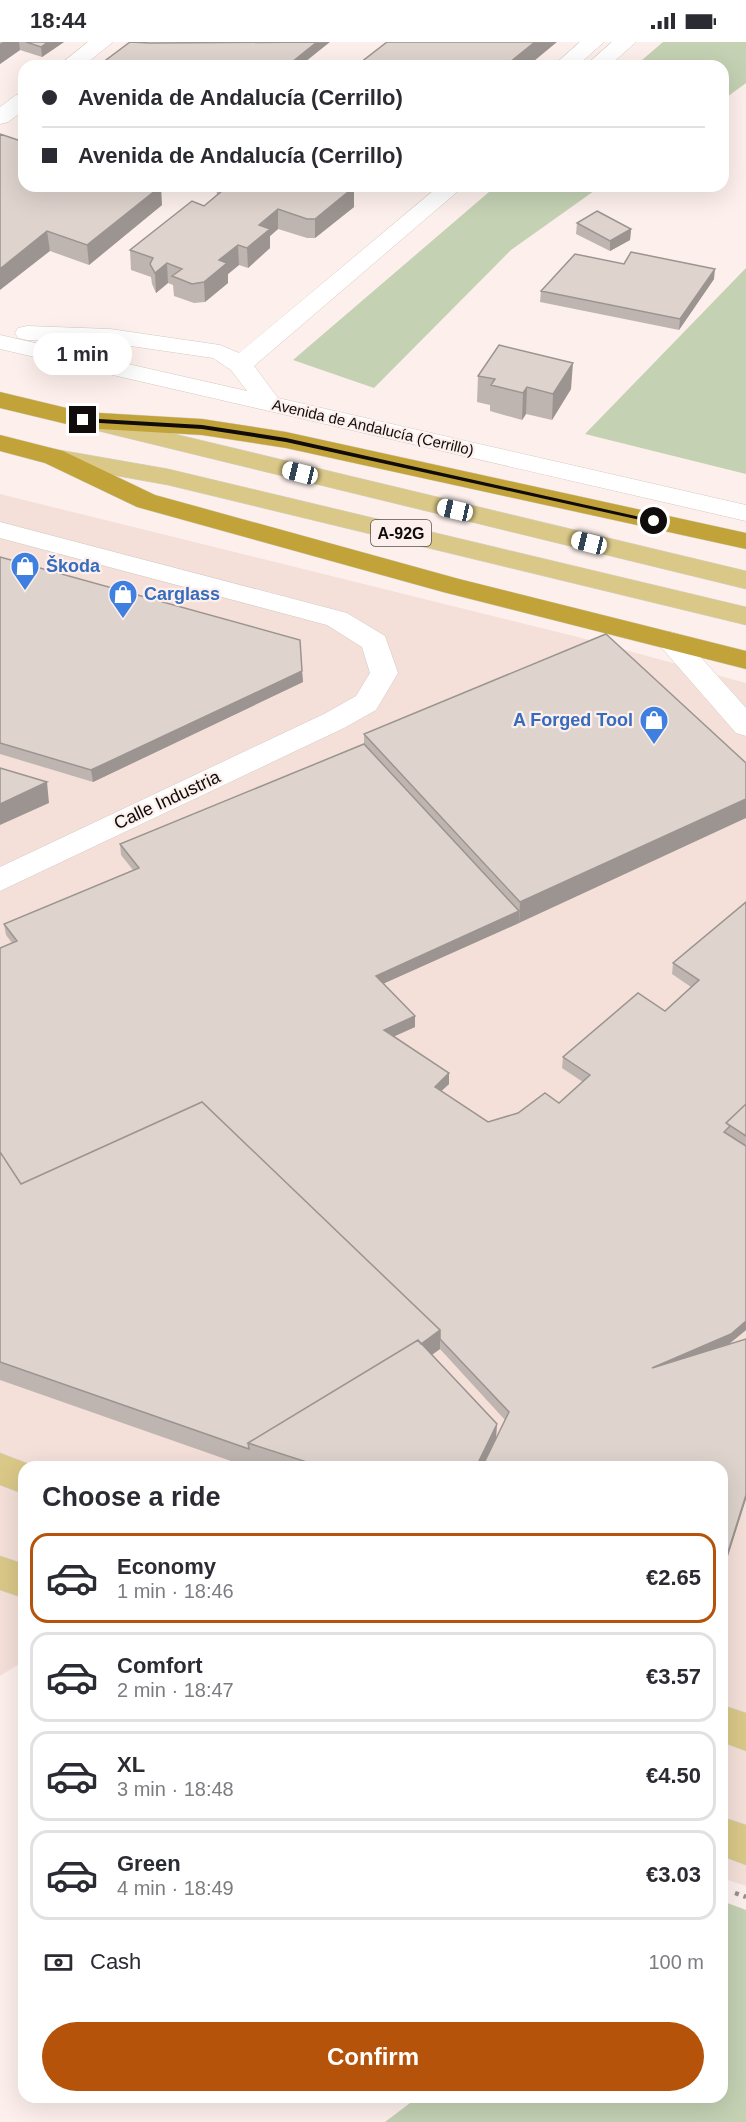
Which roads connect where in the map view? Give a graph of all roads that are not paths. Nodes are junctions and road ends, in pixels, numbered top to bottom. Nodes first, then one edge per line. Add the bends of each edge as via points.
1 (102, 42) edge
2 (592, 42) edge
3 (625, 42) edge
4 (77, 60) edge
5 (571, 60) edge
6 (603, 60) edge
7 (18, 104) edge
8 (0, 117) edge
9 (413, 192) edge
10 (445, 192) edge
11 (0, 332) edge
12 (0, 342) edge
13 (230, 359) junction
14 (0, 400) edge
15 (269, 403) junction
16 (83, 420) junction
17 (0, 443) edge
18 (54, 457) junction
19 (746, 513) edge
20 (0, 530) edge
21 (746, 541) edge
22 (746, 580) edge
23 (746, 616) edge
24 (671, 641) junction
25 (746, 660) edge
26 (746, 726) edge
27 (0, 880) edge
28 (0, 1469) edge
29 (18, 1476) edge
30 (0, 1573) edge
31 (18, 1579) edge
32 (728, 1726) edge
33 (746, 1732) edge
34 (728, 1839) edge
35 (746, 1845) edge

1 - 4 street
2 - 5 street
3 - 6 street
7 - 8 street
9 - 13 street
10 - 13 street
11 - 13 street via 110,336
12 - 15 street, Avenida de Andalucía (Cerrillo)
13 - 15 street
14 - 16 highway, Avenida de Andalucía (Cerrillo) / A-92G
15 - 19 street, Avenida de Andalucía (Cerrillo)
16 - 21 highway, Avenida de Andalucía (Cerrillo) via 202,427 286,440
16 - 22 main road, Avenida de Andalucía (Cerrillo) / A-92G
17 - 18 highway, A-92G
18 - 23 main road, A-92G via 168,477
18 - 24 highway via 146,501 453,586
20 - 27 street, Calle Industria via 337,619 375,642 384,673 366,702 334,721
24 - 25 highway
24 - 26 street
28 - 29 main road
30 - 31 main road
32 - 33 main road
34 - 35 main road

